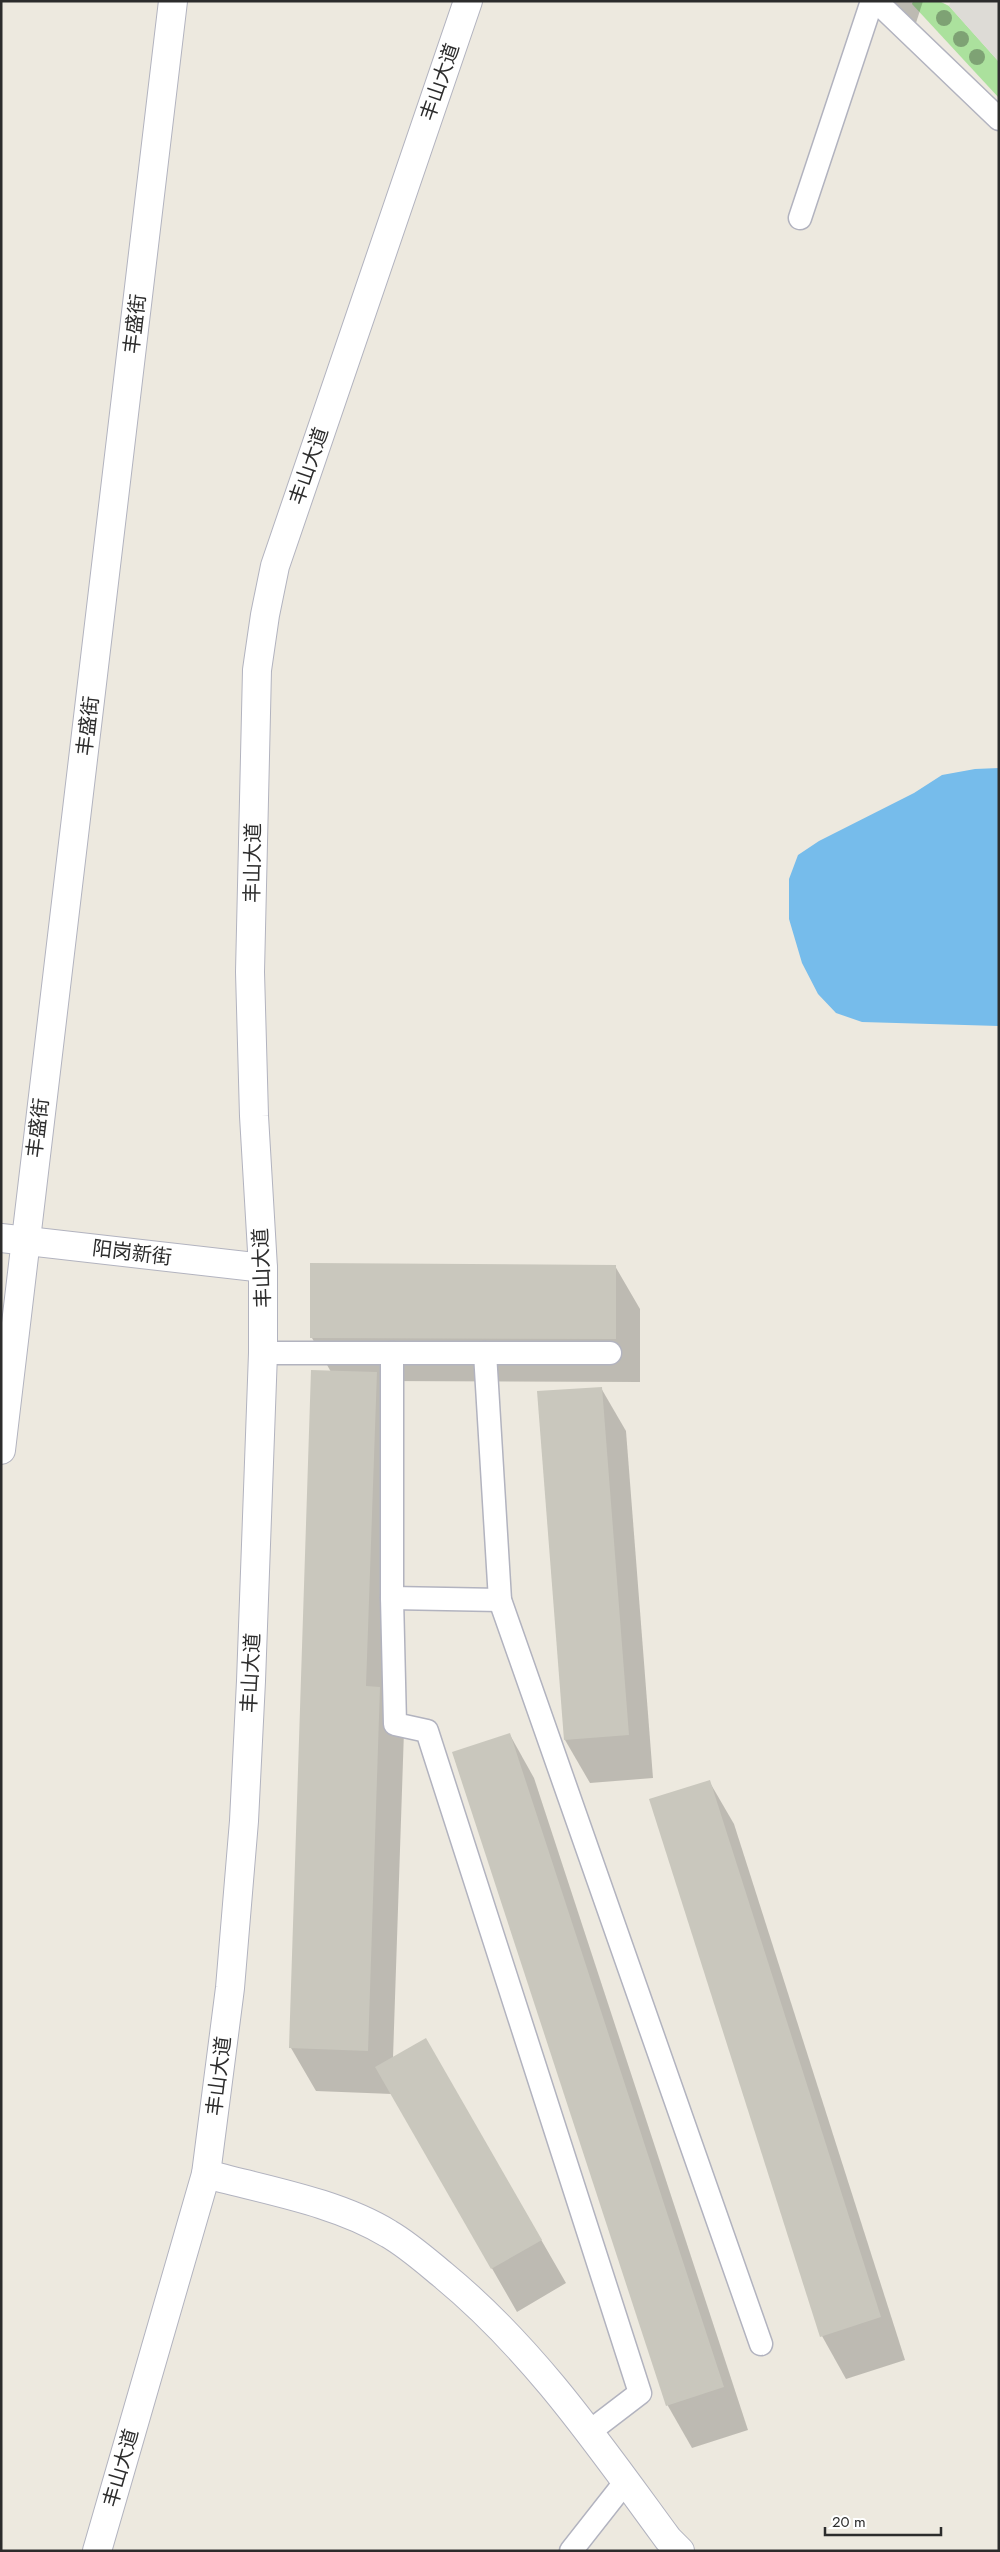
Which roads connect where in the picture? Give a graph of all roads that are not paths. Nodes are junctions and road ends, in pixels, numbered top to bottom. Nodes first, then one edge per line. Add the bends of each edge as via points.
1 (174, 1) edge
2 (468, 1) edge
3 (874, 1) edge
4 (999, 119) edge
5 (800, 218) dead end
6 (13, 1240) edge
7 (263, 1268) junction
8 (263, 1353) junction
9 (392, 1353) junction
10 (485, 1353) junction
11 (610, 1353) dead end
12 (1, 1450) edge
13 (392, 1598) junction
14 (500, 1600) junction
15 (206, 2174) junction
16 (761, 2344) dead end
17 (588, 2432) junction
18 (626, 2481) junction
19 (97, 2551) edge
20 (571, 2551) edge
21 (680, 2551) edge

1 - 6 street, 丰盛街
2 - 7 street, 丰山大道 via 278,557 265,616 258,670 250,972
3 - 4 lane
3 - 5 lane
6 - 7 street, 阳岗新街
6 - 12 street, 丰盛街
7 - 8 street, 丰山大道
8 - 9 lane
8 - 15 street, 丰山大道 via 258,1547 244,1820 230,1988
9 - 10 lane
9 - 13 lane
10 - 11 lane
10 - 14 lane
13 - 14 lane
13 - 17 lane via 395,1724 427,1731 640,2393
14 - 16 lane
15 - 17 street via 339,2211 389,2233 482,2308 538,2367
15 - 19 street, 丰山大道
17 - 18 street
18 - 20 lane
18 - 21 street

